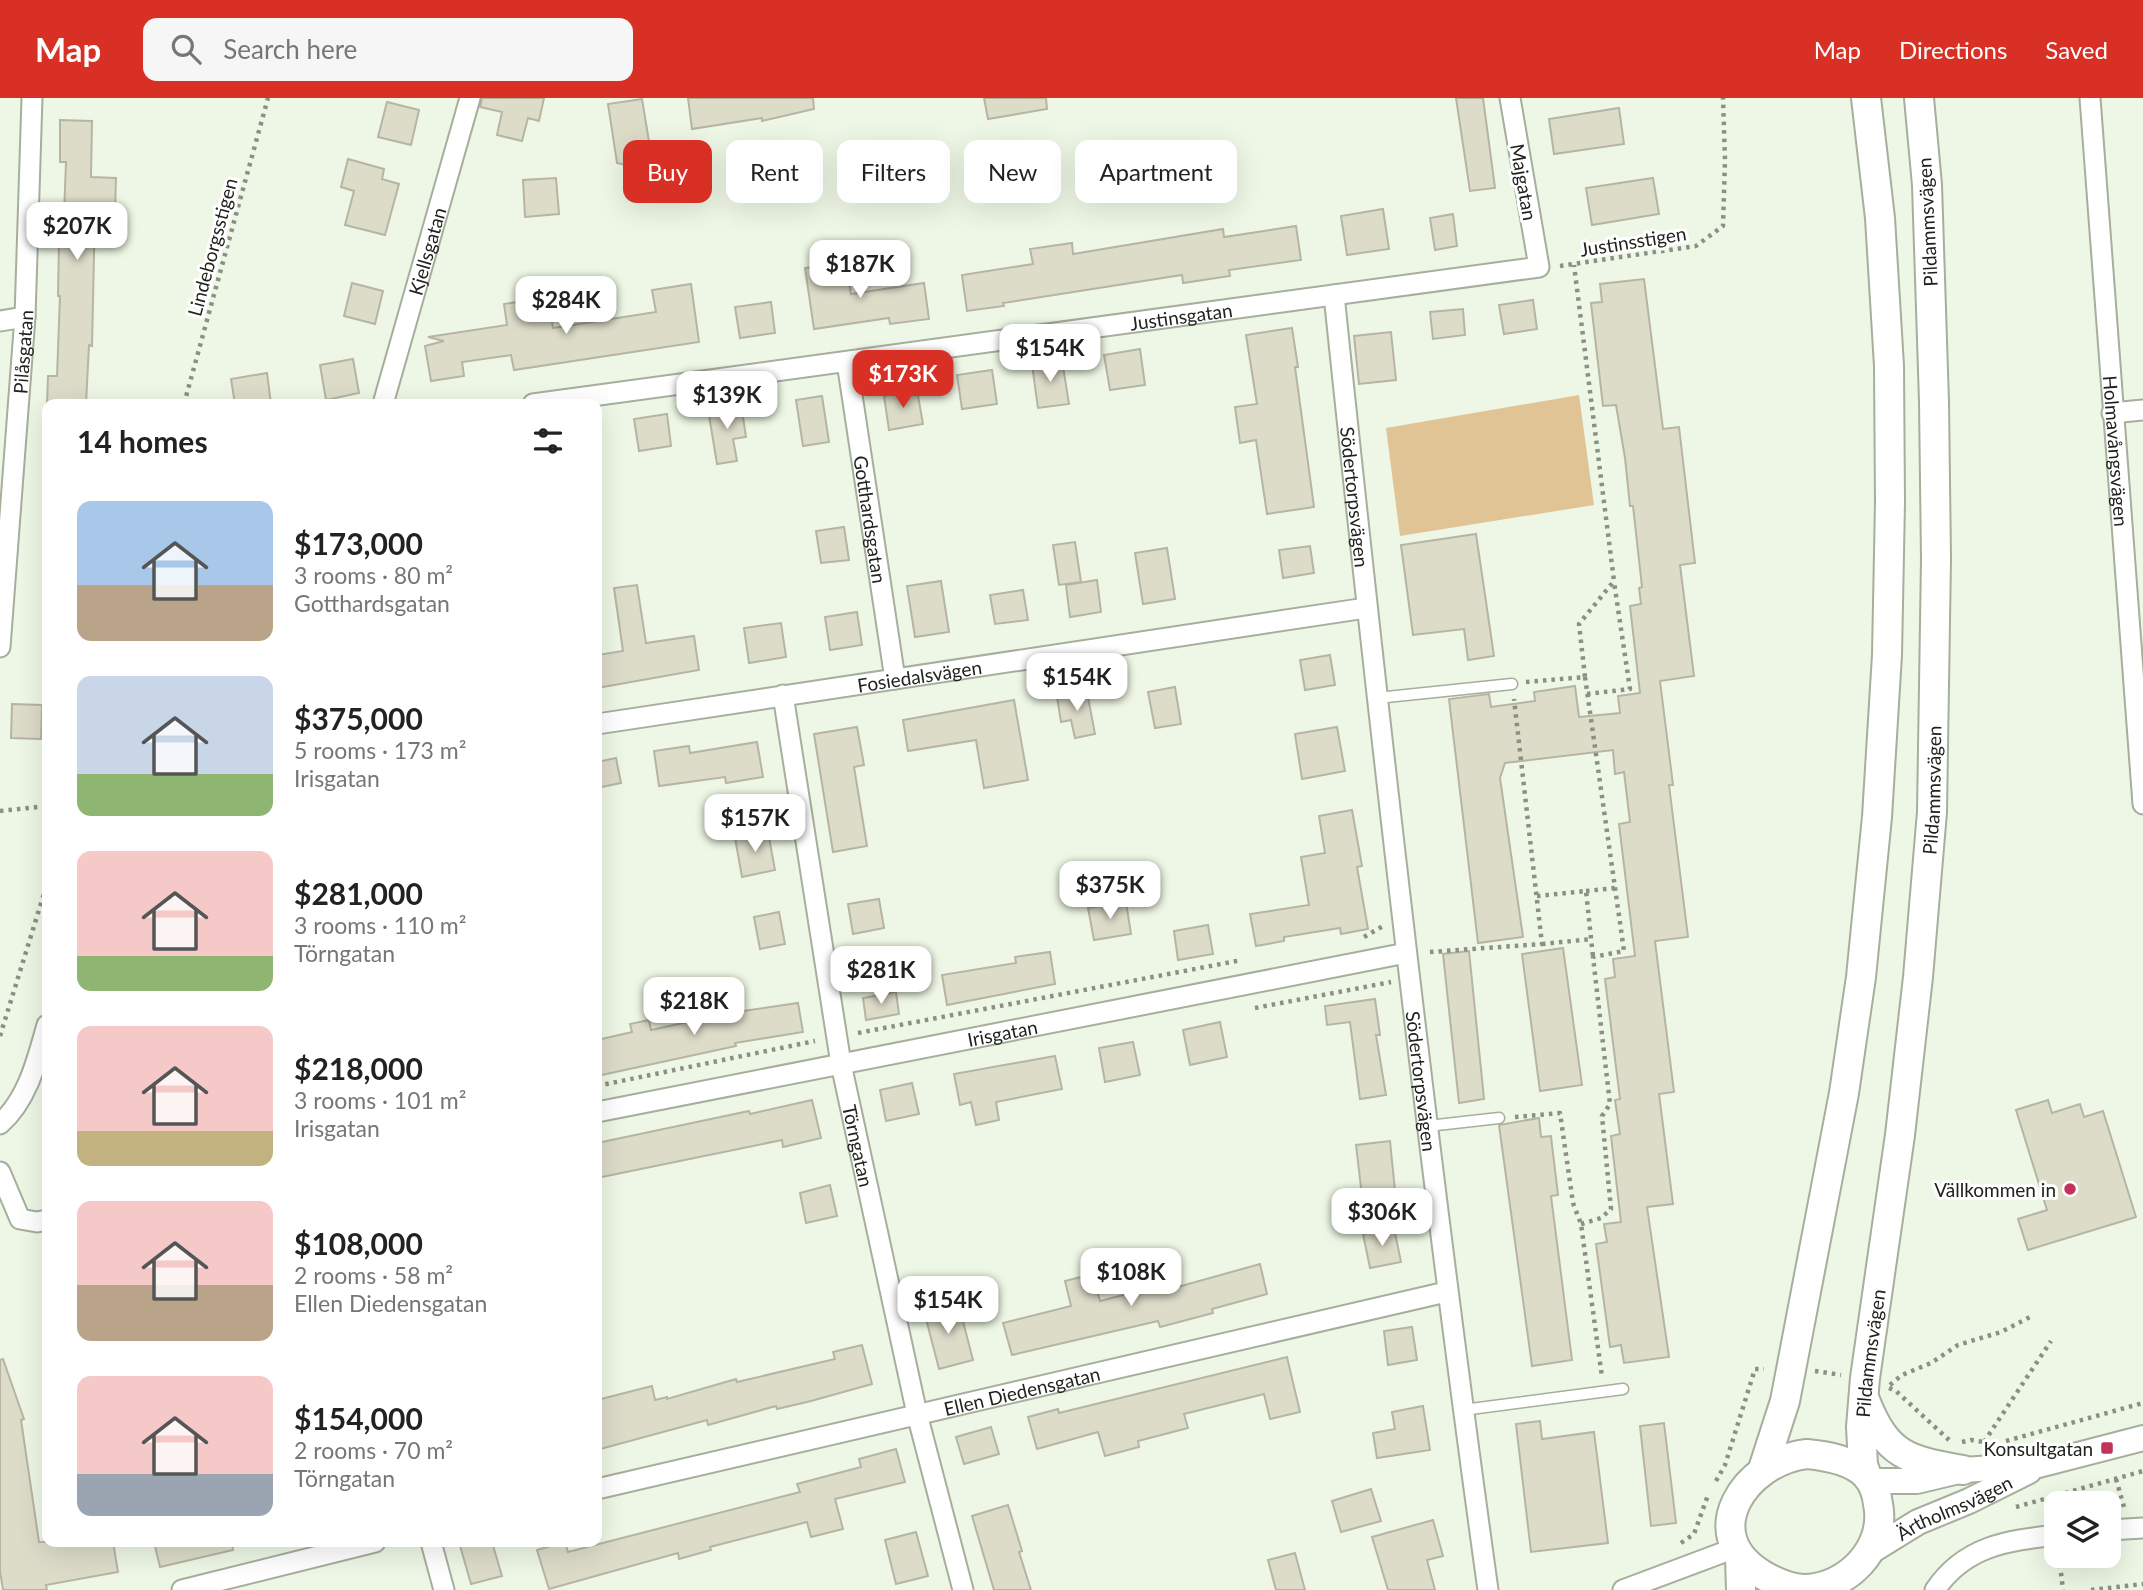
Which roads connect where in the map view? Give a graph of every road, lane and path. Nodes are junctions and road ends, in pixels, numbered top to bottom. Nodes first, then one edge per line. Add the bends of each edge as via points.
1 (32, 98) edge
2 (268, 98) edge
3 (470, 98) edge
4 (1510, 98) edge
5 (1723, 98) edge
6 (1866, 98) edge
7 (1919, 98) edge
8 (2090, 98) edge
9 (1574, 265) junction
10 (1539, 267) junction
11 (1334, 295) junction
12 (26, 317) junction
13 (0, 320) edge
14 (847, 362) junction
15 (185, 399) edge
16 (384, 399) edge
17 (570, 399) edge
18 (2143, 410) edge
19 (2112, 413) junction
20 (1614, 581) junction
21 (1366, 608) junction
22 (0, 647) edge
23 (1584, 677) junction
24 (895, 679) junction
25 (1512, 684) junction
26 (1587, 694) junction
27 (783, 695) junction
28 (1377, 698) junction
29 (602, 722) edge
30 (2143, 804) edge
31 (42, 807) edge
32 (0, 811) edge
33 (1615, 888) junction
34 (1586, 891) junction
35 (1537, 896) junction
36 (42, 900) edge
37 (1402, 915) junction
38 (1353, 939) dead end
39 (1592, 939) junction
40 (1542, 944) junction
41 (1430, 952) dead end
42 (1406, 953) junction
43 (1593, 957) junction
44 (1244, 960) dead end
45 (0, 1036) edge
46 (836, 1037) junction
47 (42, 1042) edge
48 (841, 1064) junction
49 (602, 1085) edge
50 (602, 1111) edge
51 (1499, 1118) joint
52 (0, 1124) edge
53 (1428, 1125) junction
54 (0, 1172) edge
55 (42, 1221) edge
56 (1581, 1224) junction
57 (1446, 1292) junction
58 (2030, 1317) dead end
59 (2050, 1341) dead end
60 (1623, 1389) dead end
61 (1604, 1392) junction
62 (1875, 1392) junction
63 (2143, 1404) edge
64 (1463, 1410) junction
65 (917, 1415) junction
66 (2143, 1438) edge
67 (1984, 1442) junction
68 (1959, 1457) junction
69 (2039, 1465) junction
70 (1763, 1469) junction
71 (2143, 1471) edge
72 (1869, 1479) junction
73 (602, 1488) edge
74 (2011, 1508) dead end
75 (2143, 1528) edge
76 (2121, 1529) edge
77 (2044, 1537) edge
78 (355, 1547) edge
79 (432, 1547) edge
80 (1737, 1553) junction
81 (1867, 1556) junction
82 (2060, 1568) edge
83 (2143, 1584) edge
84 (183, 1590) edge
85 (443, 1590) edge
86 (963, 1590) edge
87 (1488, 1590) edge
88 (1623, 1590) edge
89 (1741, 1590) edge
90 (1852, 1590) edge
91 (1935, 1590) edge
92 (2063, 1590) edge
93 (2091, 1590) edge

1 - 12 street, Pilåsgatan
2 - 15 path, Lindeborgsstigen
3 - 16 street, Kjellsgatan
4 - 10 street, Majgatan
5 - 9 path, Justinsstigen via 1723,226 1696,246
6 - 70 main road via 1880,218 1889,366 1887,641 1877,817 1844,1093 1785,1401
7 - 62 main road, Pildammsvägen via 1927,185 1934,402 1932,812
8 - 19 street, Holmavångsvägen
9 - 10 path, Justinsstigen
9 - 20 path
10 - 11 street, Justinsgatan
11 - 14 street, Justinsgatan
11 - 21 street, Södertorpsvägen
12 - 13 street
12 - 22 street, Pilåsgatan
14 - 17 street, Justinsgatan
14 - 24 street, Gotthardsgatan
18 - 19 street
19 - 30 street, Holmavångsvägen
20 - 23 path via 1579,624
20 - 26 path via 1630,689
21 - 24 street, Fosiedalsvägen
21 - 28 street, Södertorpsvägen
23 - 25 path
23 - 26 path
24 - 27 street, Fosiedalsvägen
25 - 28 lane
25 - 35 path
26 - 33 path
27 - 29 street, Fosiedalsvägen
27 - 46 street, Törngatan
28 - 37 street, Södertorpsvägen
31 - 32 path
33 - 34 path
33 - 43 path via 1624,951
34 - 35 path
34 - 39 path
35 - 40 path
36 - 45 path
37 - 38 path via 1366,937
37 - 42 street, Södertorpsvägen
39 - 40 path
39 - 43 path
40 - 41 path
42 - 48 street, Irisgatan
42 - 53 street, Södertorpsvägen
43 - 56 path via 1610,1104 1602,1116 1611,1209 1601,1218
44 - 46 path
46 - 48 street, Törngatan
46 - 49 path
47 - 52 street via 31,1079 12,1114
48 - 50 street, Irisgatan
48 - 65 street, Törngatan
51 - 53 lane
51 - 56 path via 1560,1113 1573,1203
53 - 57 street, Södertorpsvägen
54 - 55 street via 20,1219
56 - 61 path
57 - 64 street, Södertorpsvägen
57 - 65 street, Ellen Diedensgatan
58 - 62 path via 1958,1345
59 - 67 path
60 - 61 lane
61 - 64 lane
62 - 68 main road via 1878,1429 1895,1450 1921,1462
62 - 72 main road, Pildammsvägen via 1861,1427 1863,1465
63 - 67 path via 1996,1444
64 - 87 street, Södertorpsvägen
65 - 73 street, Ellen Diedensgatan
65 - 86 street, Törngatan
66 - 69 street, Ärtholmsvägen
67 - 68 path via 1971,1440
68 - 69 street, Ärtholmsvägen
68 - 72 street, Ärtholmsvägen via 1917,1481
69 - 81 street, Ärtholmsvägen via 1918,1522
70 - 72 main road, Ärtholmsvägen via 1778,1460 1807,1454 1843,1462
70 - 80 main road, Ärtholmsvägen via 1745,1487 1733,1512 1730,1537
71 - 74 path
72 - 81 main road, Ärtholmsvägen via 1877,1495 1880,1527
75 - 76 street
77 - 91 street via 1982,1549 1962,1559
78 - 84 street
79 - 85 street
80 - 81 main road, Ärtholmsvägen via 1766,1576 1805,1589 1837,1580
80 - 88 street
80 - 89 main road
81 - 90 main road
82 - 92 path
83 - 93 path

